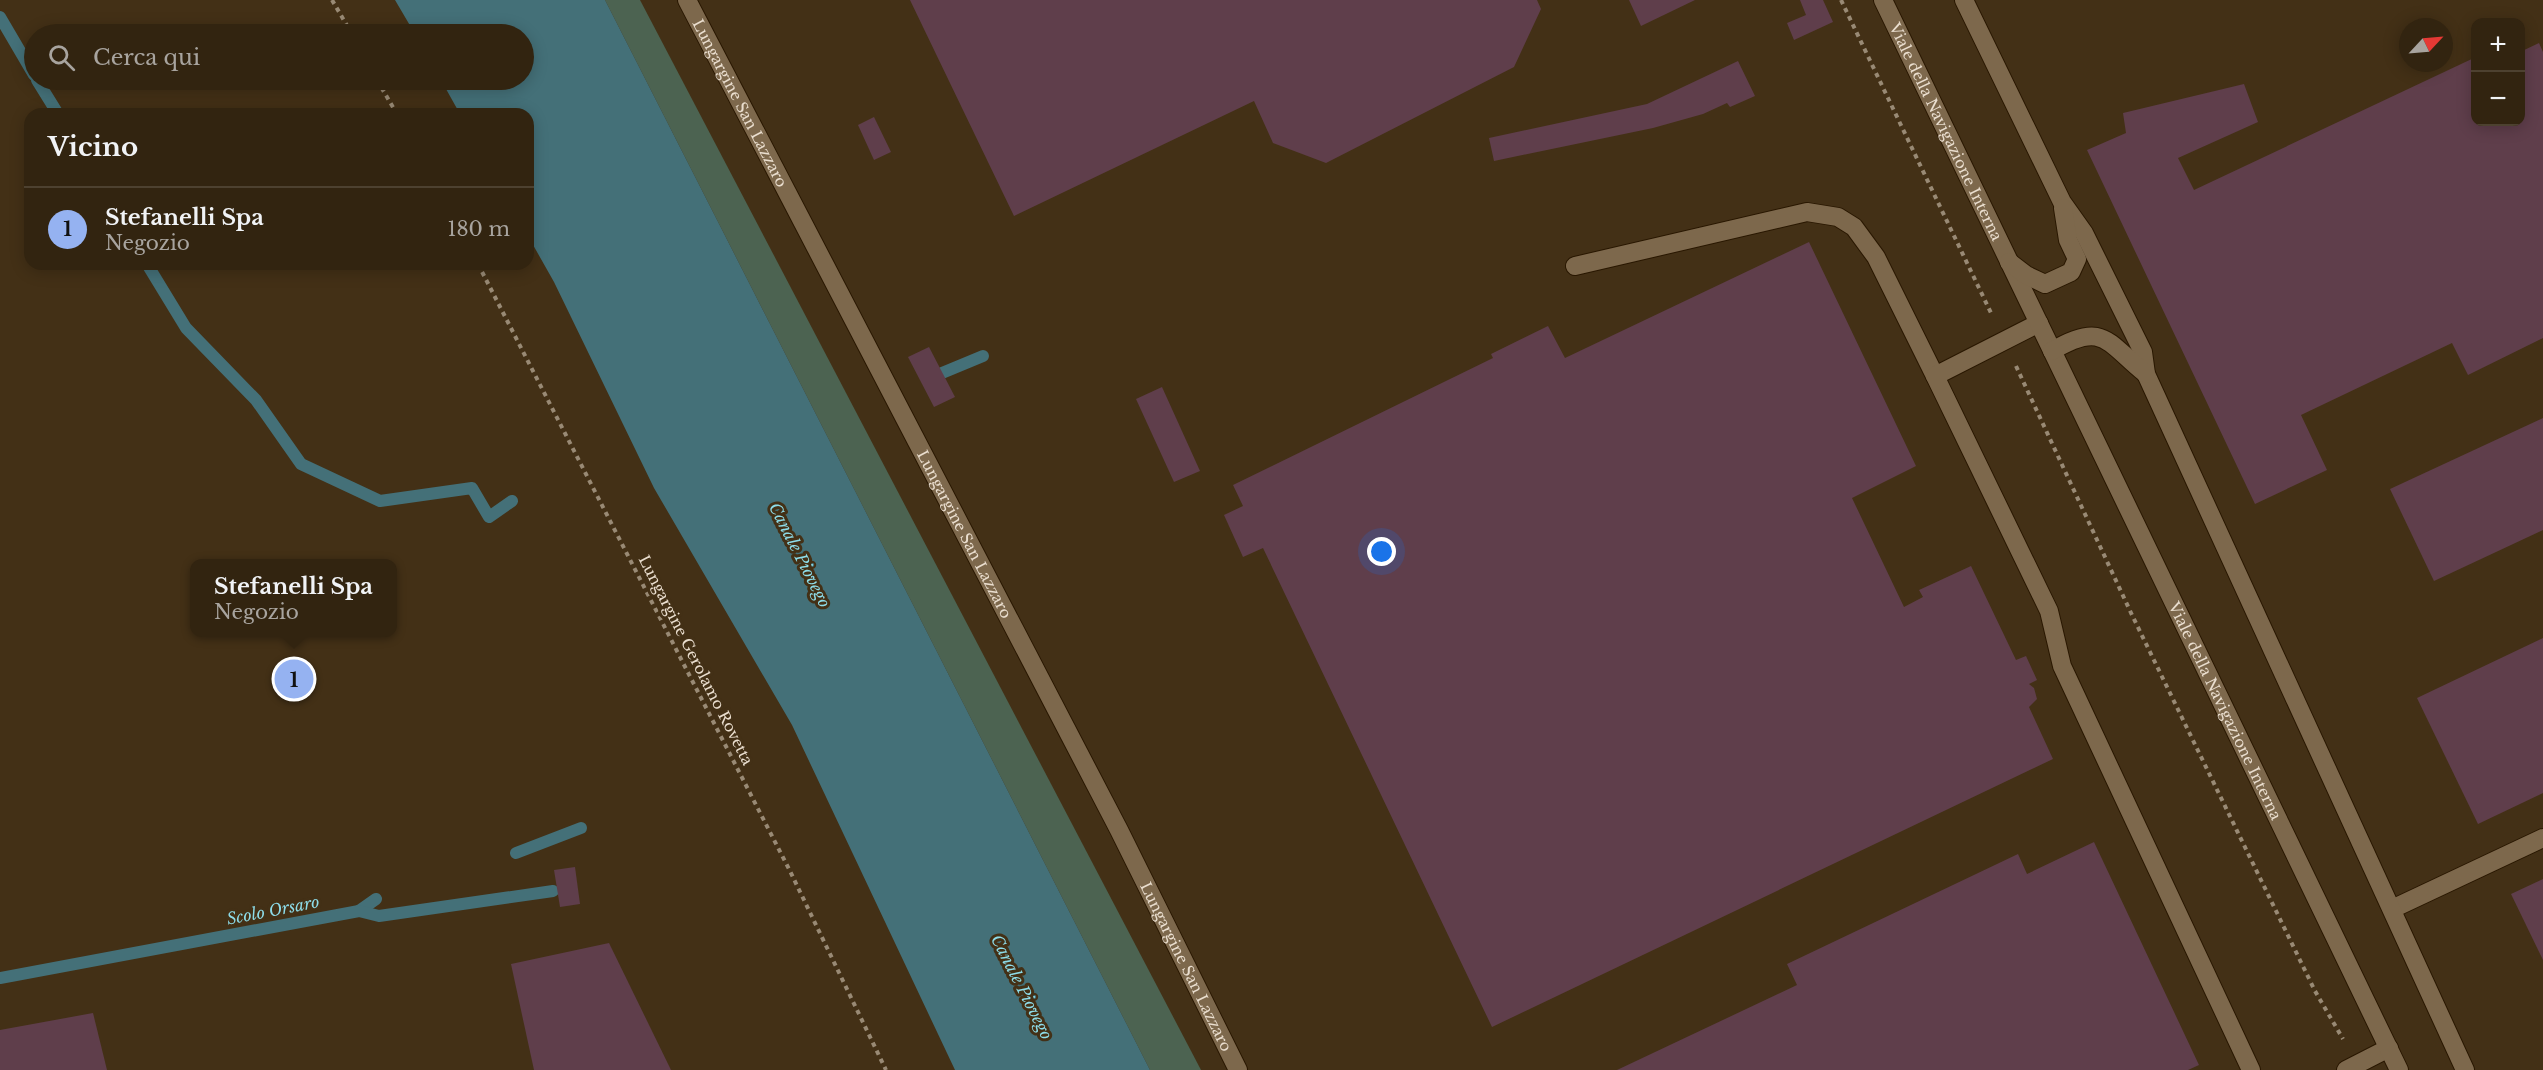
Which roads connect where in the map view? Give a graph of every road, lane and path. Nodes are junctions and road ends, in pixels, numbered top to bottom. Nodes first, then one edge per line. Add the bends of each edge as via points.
1 (332, 0) edge
2 (687, 0) edge
3 (1841, 0) edge
4 (1883, 0) edge
5 (1964, 0) edge
6 (346, 24) edge
7 (383, 90) edge
8 (393, 108) edge
9 (2062, 202) junction
10 (2008, 261) junction
11 (1575, 266) dead end
12 (481, 270) edge
13 (2039, 323) junction
14 (2004, 341) junction
15 (2052, 351) junction
16 (2146, 374) junction
17 (1935, 376) junction
18 (2543, 838) edge
19 (2392, 909) junction
20 (2389, 1048) junction
21 (2351, 1067) edge
22 (886, 1070) edge
23 (1238, 1070) edge
24 (2251, 1070) edge
25 (2399, 1070) edge
26 (2465, 1070) edge

1 - 6 path
2 - 23 street, Lungargine San Lazzaro via 1113,819
3 - 14 path
4 - 10 street, Viale della Navigazione Interna
5 - 9 street, Viale della Navigazione Interna
7 - 8 path
9 - 10 street, Viale della Navigazione Interna via 2068,240 2076,259 2071,272 2045,284
9 - 16 street, Viale della Navigazione Interna via 2084,233 2143,352
10 - 13 street, Viale della Navigazione Interna
11 - 17 street via 1807,212 1838,217 1854,227 1876,256
12 - 22 path, Lungargine Gerolamo Rovetta via 789,869
13 - 14 street
13 - 15 street, Viale della Navigazione Interna
14 - 17 street
14 - 21 path
15 - 16 street, Viale della Navigazione Interna via 2089,334 2111,341
15 - 20 street, Viale della Navigazione Interna
16 - 19 street, Viale della Navigazione Interna
17 - 24 street via 2049,611 2062,666
18 - 19 street
19 - 26 street, Viale della Navigazione Interna
20 - 21 street
20 - 25 street, Viale della Navigazione Interna

